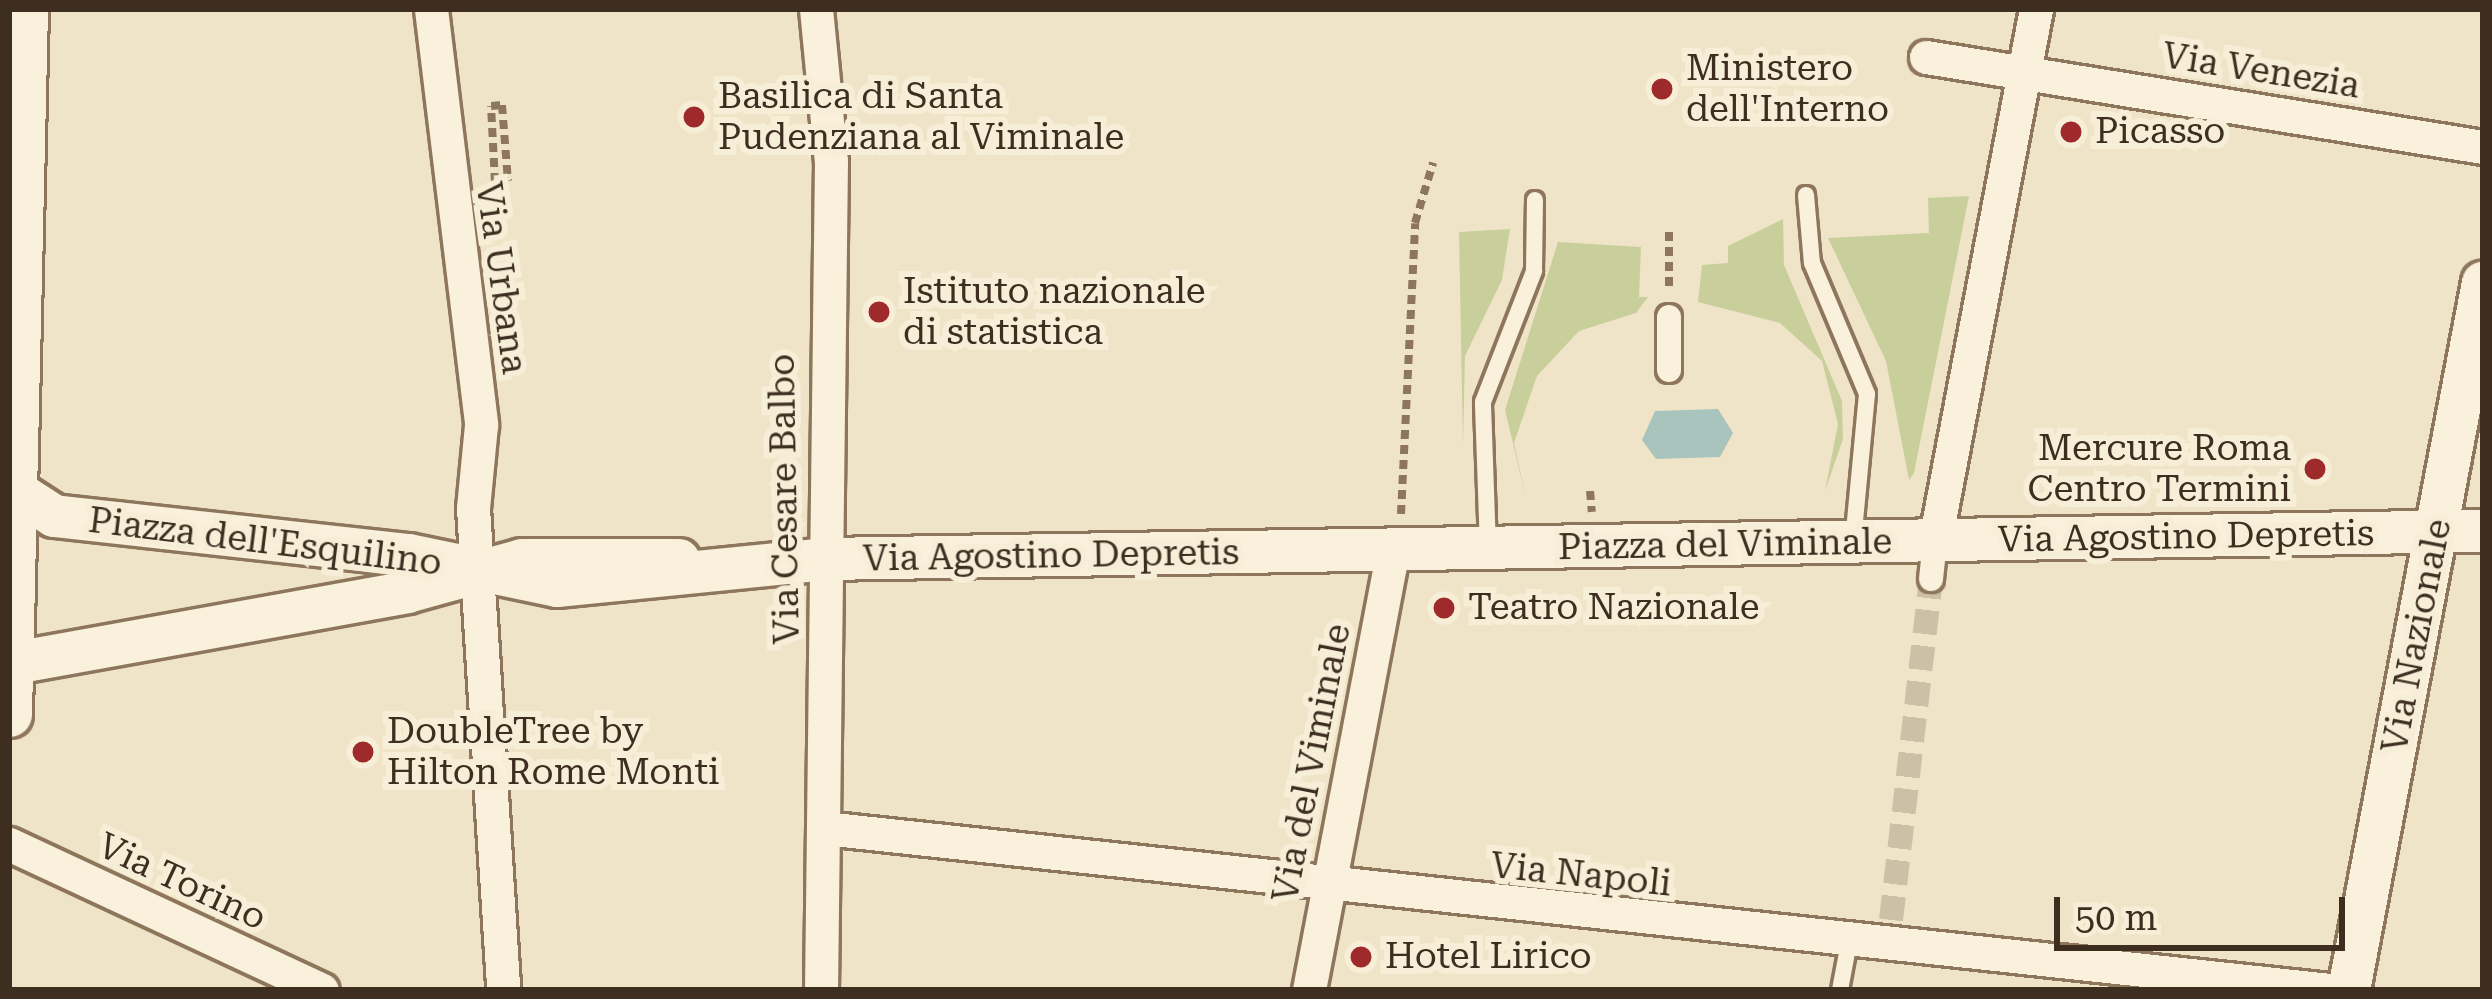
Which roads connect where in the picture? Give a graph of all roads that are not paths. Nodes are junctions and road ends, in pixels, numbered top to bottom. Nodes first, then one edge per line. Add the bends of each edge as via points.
1 (25, 9) edge
2 (431, 9) edge
3 (816, 9) edge
4 (2036, 9) edge
5 (1926, 57) dead end
6 (2026, 73) junction
7 (2483, 146) edge
8 (1806, 195) dead end
9 (1534, 200) dead end
10 (2483, 283) edge
11 (1669, 304) road end
12 (1669, 370) dead end
13 (9, 396) edge
14 (20, 494) junction
15 (2483, 530) edge
16 (2437, 533) junction
17 (1853, 543) junction
18 (1488, 549) junction
19 (1394, 551) junction
20 (826, 559) junction
21 (1934, 560) junction
22 (477, 573) junction
23 (14, 663) junction
24 (9, 714) edge
25 (824, 828) junction
26 (9, 844) edge
27 (1327, 888) junction
28 (1849, 942) junction
29 (322, 990) edge
30 (503, 990) edge
31 (821, 990) edge
32 (1309, 990) edge
33 (1840, 990) edge
34 (2331, 990) edge
35 (2349, 990) edge

1 - 13 main road
2 - 22 street, Via Urbana via 451,224 472,310
3 - 20 street, Via Cesare Balbo via 831,161
4 - 6 street, Piazza del Viminale
5 - 6 street, Via Venezia
6 - 7 street, Via Venezia
6 - 21 street, Piazza del Viminale
8 - 17 lane via 1812,263 1868,394
9 - 18 lane via 1534,271 1483,402
10 - 16 street, Via Nazionale
11 - 12 street
13 - 14 main road
14 - 22 street, Piazza dell'Esquilino via 54,516 302,540
14 - 23 main road
15 - 16 street, Via Agostino Depretis
16 - 21 street, Via Agostino Depretis
16 - 35 street, Via Nazionale
17 - 18 street, Piazza del Viminale
17 - 21 street, Piazza del Viminale
18 - 19 street, Piazza del Viminale
19 - 20 street, Via Agostino Depretis
19 - 27 street, Via del Viminale
20 - 22 street, Via Agostino Depretis via 710,565 613,585
20 - 25 street, Via Cesare Balbo
22 - 23 street, Piazza dell'Esquilino
22 - 30 street, Via Urbana
23 - 24 main road
25 - 27 street, Via Napoli
25 - 31 street, Via Cesare Balbo
26 - 29 street, Via Torino
27 - 28 street, Via Napoli
27 - 32 street, Via del Viminale
28 - 33 lane
28 - 34 street, Via Napoli via 1890,933

